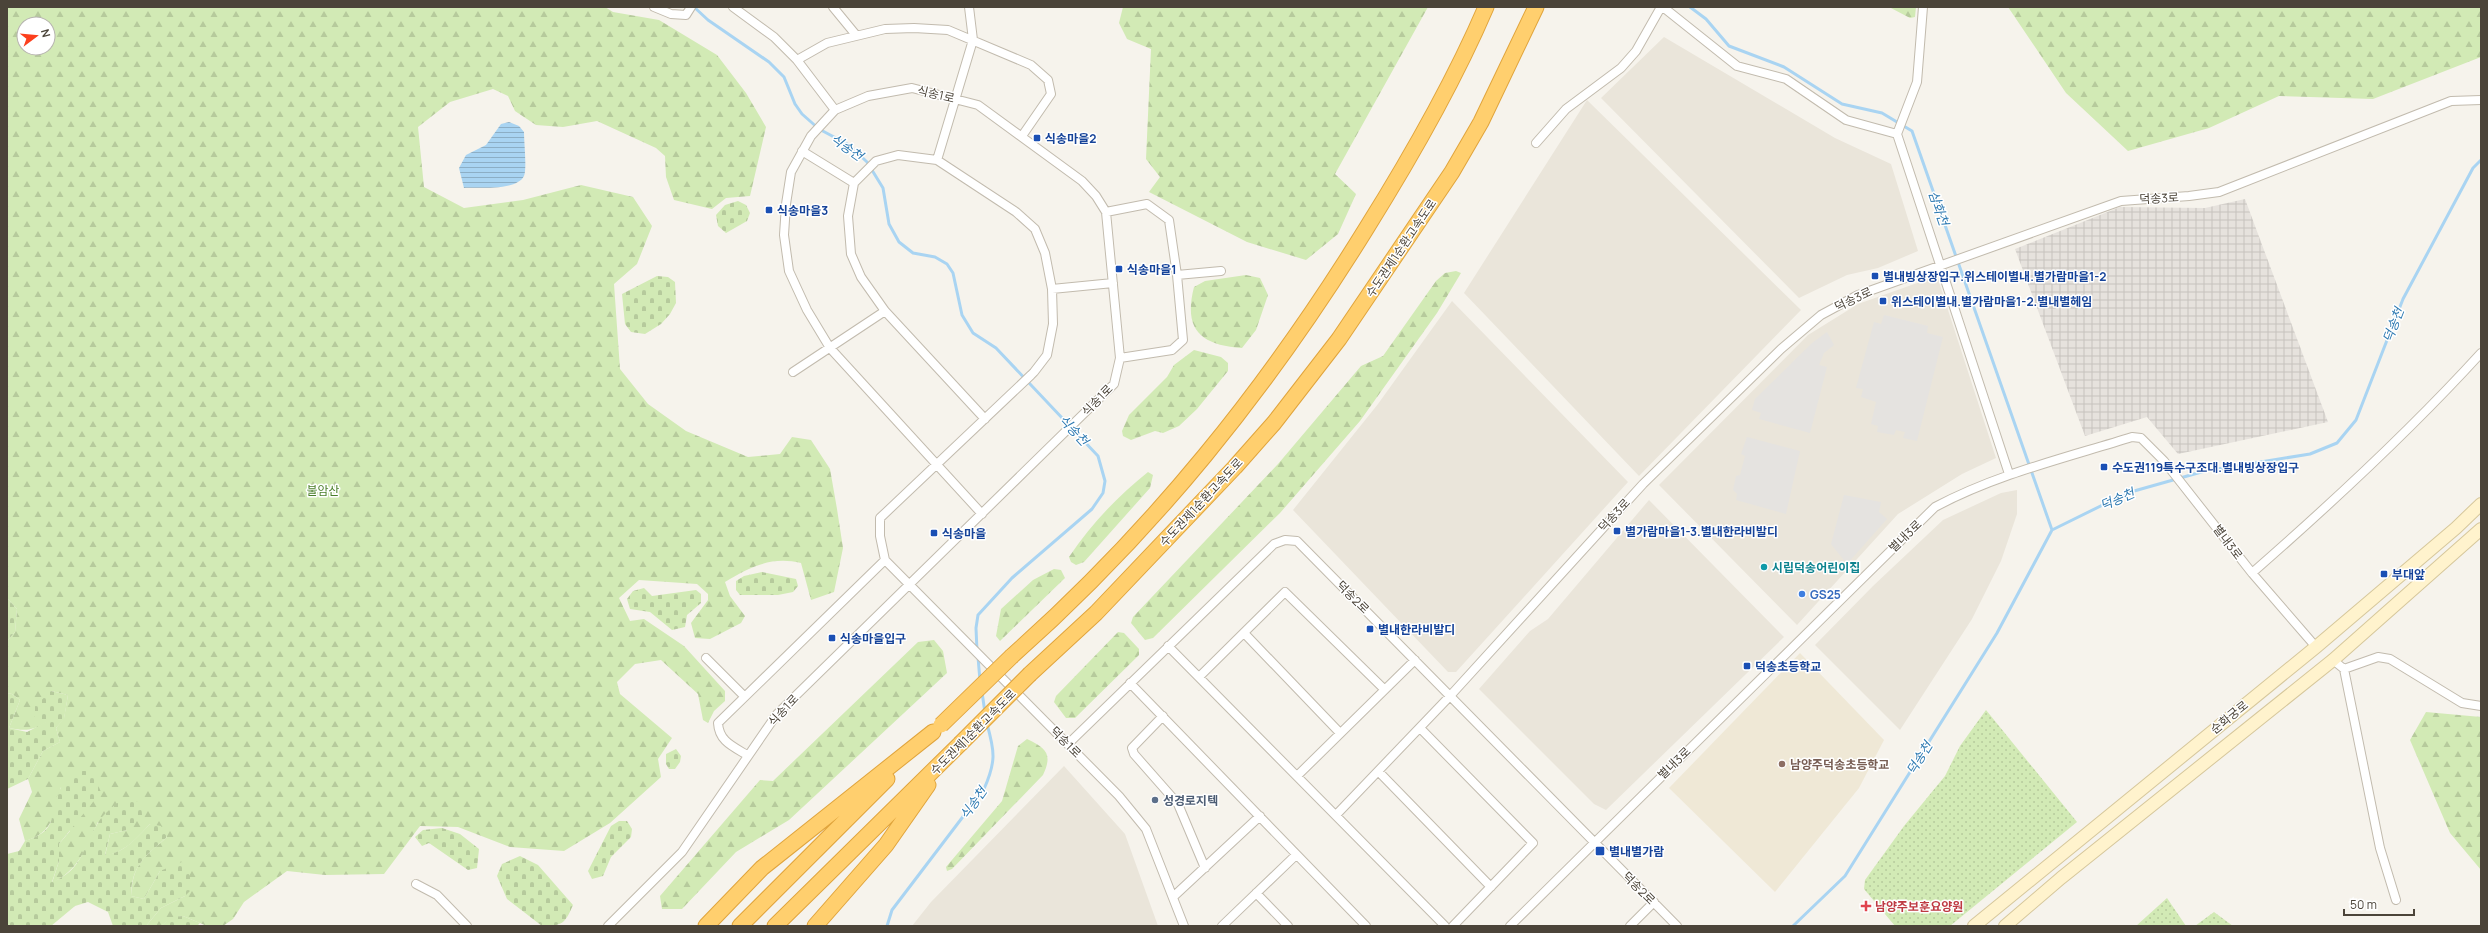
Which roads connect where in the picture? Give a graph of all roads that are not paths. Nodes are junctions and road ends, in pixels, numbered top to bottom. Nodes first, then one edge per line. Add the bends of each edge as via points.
1 (654, 7) edge
2 (733, 7) edge
3 (750, 7) edge
4 (833, 7) edge
5 (969, 7) edge
6 (1486, 7) edge
7 (1536, 7) edge
8 (1662, 7) edge
9 (1923, 7) edge
10 (689, 10) edge
11 (746, 15) junction
12 (856, 35) junction
13 (973, 40) junction
14 (797, 60) junction
15 (954, 98) junction
16 (2481, 100) edge
17 (835, 110) junction
18 (1898, 131) junction
19 (1022, 136) junction
20 (1536, 143) dead end
21 (802, 151) junction
22 (937, 160) junction
23 (854, 183) junction
24 (1106, 212) junction
25 (1942, 265) junction
26 (1221, 271) dead end
27 (1177, 275) junction
28 (1113, 283) junction
29 (1052, 289) junction
30 (885, 311) junction
31 (830, 348) junction
32 (2481, 352) edge
33 (1120, 358) junction
34 (793, 372) dead end
35 (985, 419) junction
36 (936, 465) junction
37 (2009, 474) junction
38 (2481, 504) edge
39 (982, 514) junction
40 (2481, 528) edge
41 (885, 560) junction
42 (2252, 574) junction
43 (910, 585) junction
44 (1244, 633) junction
45 (1168, 646) junction
46 (2316, 647) junction
47 (706, 658) dead end
48 (1415, 660) junction
49 (2333, 660) junction
50 (2344, 669) junction
51 (1199, 677) junction
52 (1130, 683) junction
53 (1384, 689) junction
54 (744, 696) junction
55 (1450, 696) junction
56 (2481, 706) edge
57 (1163, 716) junction
58 (937, 728) junction
59 (1420, 728) junction
60 (1340, 733) junction
61 (1068, 744) junction
62 (956, 748) junction
63 (747, 755) junction
64 (1378, 771) junction
65 (1297, 776) junction
66 (1260, 816) junction
67 (1336, 816) junction
68 (1594, 842) junction
69 (1296, 855) junction
70 (1204, 868) junction
71 (416, 884) dead end
72 (1491, 887) junction
73 (1256, 894) junction
74 (1173, 897) junction
75 (2396, 900) dead end
76 (1654, 902) junction
77 (1231, 922) edge
78 (468, 926) edge
79 (608, 926) edge
80 (706, 926) edge
81 (740, 926) edge
82 (775, 926) edge
83 (815, 926) edge
84 (1184, 926) edge
85 (1222, 926) edge
86 (1288, 926) edge
87 (1366, 926) edge
88 (1445, 926) edge
89 (1452, 926) edge
90 (1510, 926) edge
91 (1630, 926) edge
92 (1677, 926) edge
93 (1974, 926) edge
94 (2005, 926) edge

1 - 10 street via 671,14 686,15
2 - 11 street
3 - 11 street
4 - 12 street
5 - 13 street
6 - 58 highway, 수도권제1순환고속도로, bridge via 1462,60 1410,157 1287,350 1217,441 1149,523 1052,621
7 - 62 highway, 수도권제1순환고속도로, bridge via 1481,122 1452,172 1339,339 1274,423 1096,613
8 - 18 street via 1737,66 1786,79 1846,120
8 - 20 street via 1636,51 1621,68 1566,109
9 - 18 street via 1917,82
11 - 14 street via 774,37
12 - 13 street via 885,29 914,28 948,30
12 - 14 street via 827,43
13 - 15 street
13 - 19 street via 1031,65 1048,80 1051,94
14 - 17 street
15 - 17 street, 식송1로 via 912,88 868,96
15 - 19 street, 식송1로 via 978,105
15 - 22 street
16 - 25 street, 덕송3로 via 2451,101 2219,192 2120,201
17 - 21 street, 식송1로 via 825,119
18 - 25 street
19 - 24 street, 식송1로 via 1082,181
21 - 23 street
21 - 31 street, 식송1로 via 791,172 786,204 784,235 789,271 807,310
22 - 23 street via 898,155 876,161
22 - 29 street via 1016,212 1035,229 1046,252
23 - 30 street via 848,216 851,254 861,277
24 - 27 street via 1147,204 1169,220
24 - 28 street, 식송1로
25 - 37 street
25 - 55 street, 덕송3로 via 1858,295 1821,315 1781,349 1643,484
26 - 27 street
27 - 33 street via 1183,340 1172,350
28 - 29 street
28 - 33 street, 식송1로
29 - 35 street via 1053,324 1048,355
30 - 31 street
30 - 35 street
31 - 34 street
31 - 36 street, 식송1로
32 - 42 street via 2429,410 2349,488
33 - 39 street, 식송1로 via 1114,384
35 - 36 street
36 - 39 street, 식송1로
36 - 41 street via 880,518 880,536
37 - 42 street, 별내3로 via 2132,437 2141,438 2149,443 2200,505
37 - 68 street, 별내3로 via 1966,490 1935,507
38 - 46 street, 순화궁로
39 - 43 street, 식송1로
40 - 49 street, 순화궁로
41 - 43 street, 덕송1로
41 - 54 street
42 - 46 street, 별내3로
43 - 61 street, 덕송1로
43 - 63 street, 식송1로 via 777,714
44 - 51 street
44 - 53 street via 1285,592
44 - 60 street
45 - 48 street, 덕송2로 via 1274,544 1297,541
45 - 51 street
45 - 52 street, 덕송2로
46 - 49 street, 별내3로
46 - 93 street, 순화궁로
47 - 54 street
48 - 53 street
48 - 55 street, 덕송2로
49 - 50 street
49 - 94 street, 순화궁로 via 2061,878
50 - 56 street via 2378,657 2390,659 2462,703
50 - 75 street via 2380,848
51 - 65 street
52 - 57 street
52 - 61 street, 덕송2로
53 - 60 street
54 - 63 street via 718,723 724,741
55 - 59 street, 덕송3로
55 - 68 street, 덕송2로
57 - 66 street
57 - 70 street via 1132,748 1134,754 1178,804
58 - 80 highway via 762,868
58 - 81 highway, 수도권제1순환고속도로
59 - 64 street, 덕송3로
59 - 72 street via 1533,843
60 - 65 street
61 - 74 street, 덕송1로 via 1119,796 1146,829
62 - 82 highway, 수도권제1순환고속도로
62 - 83 highway via 886,845
63 - 79 street, 식송1로 via 682,852
64 - 67 street, 덕송3로
64 - 72 street
65 - 67 street
66 - 69 street
66 - 70 street
67 - 88 street
68 - 76 street, 덕송2로
68 - 90 street, 별내3로
69 - 73 street
69 - 87 street
70 - 74 street
71 - 78 street via 437,895
72 - 89 street
73 - 77 street
73 - 86 street
74 - 84 street, 덕송1로
76 - 91 street
76 - 92 street, 덕송2로
77 - 85 street

